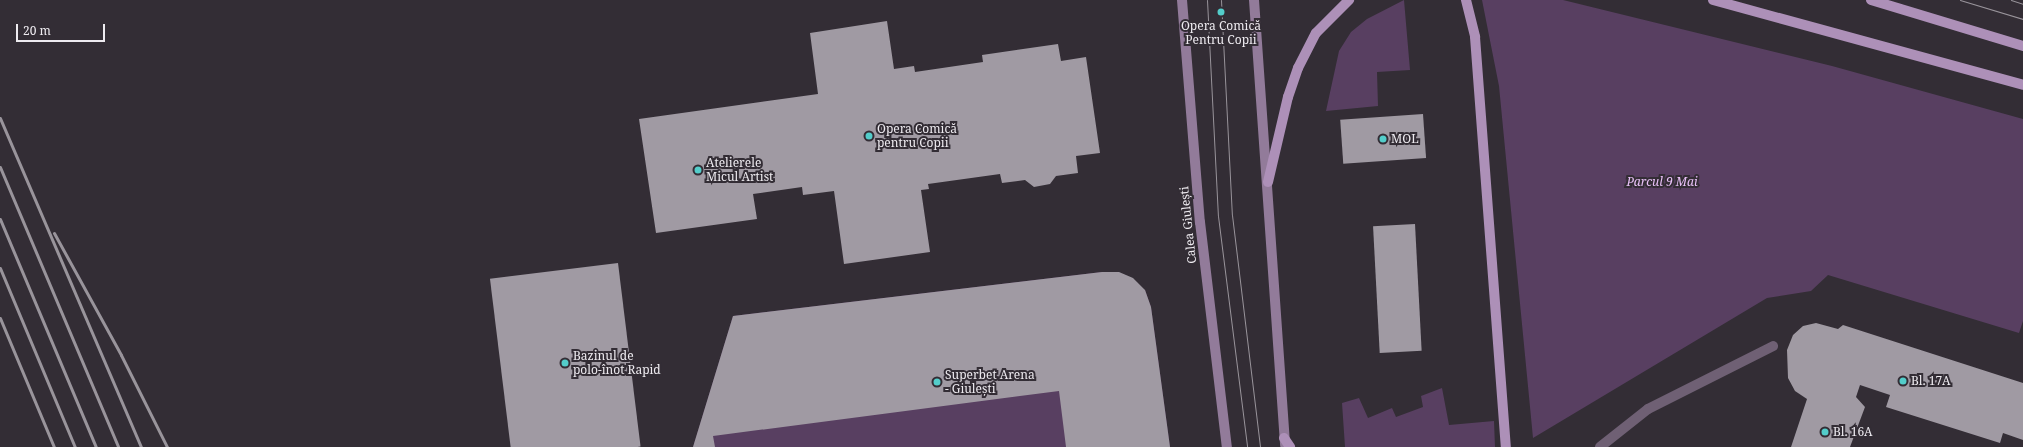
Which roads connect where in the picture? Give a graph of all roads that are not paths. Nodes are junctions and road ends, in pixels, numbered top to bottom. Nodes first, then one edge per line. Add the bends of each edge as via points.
1 (1182, 0) edge
2 (1254, 0) edge
3 (1349, 0) edge
4 (1466, 0) edge
5 (1713, 0) edge
6 (1871, 0) edge
7 (2023, 46) edge
8 (2023, 85) edge
9 (1268, 182) junction
10 (1772, 346) dead end
11 (1284, 442) edge
12 (1506, 444) edge
13 (1226, 447) edge
14 (1290, 447) edge
15 (1600, 447) edge

1 - 13 main road, Calea Giulești via 1200,222
2 - 9 main road
3 - 9 main road via 1316,33 1298,68 1288,96
4 - 12 main road via 1475,37
5 - 8 main road
6 - 7 main road
9 - 11 main road
10 - 15 lane via 1648,409
11 - 14 main road

